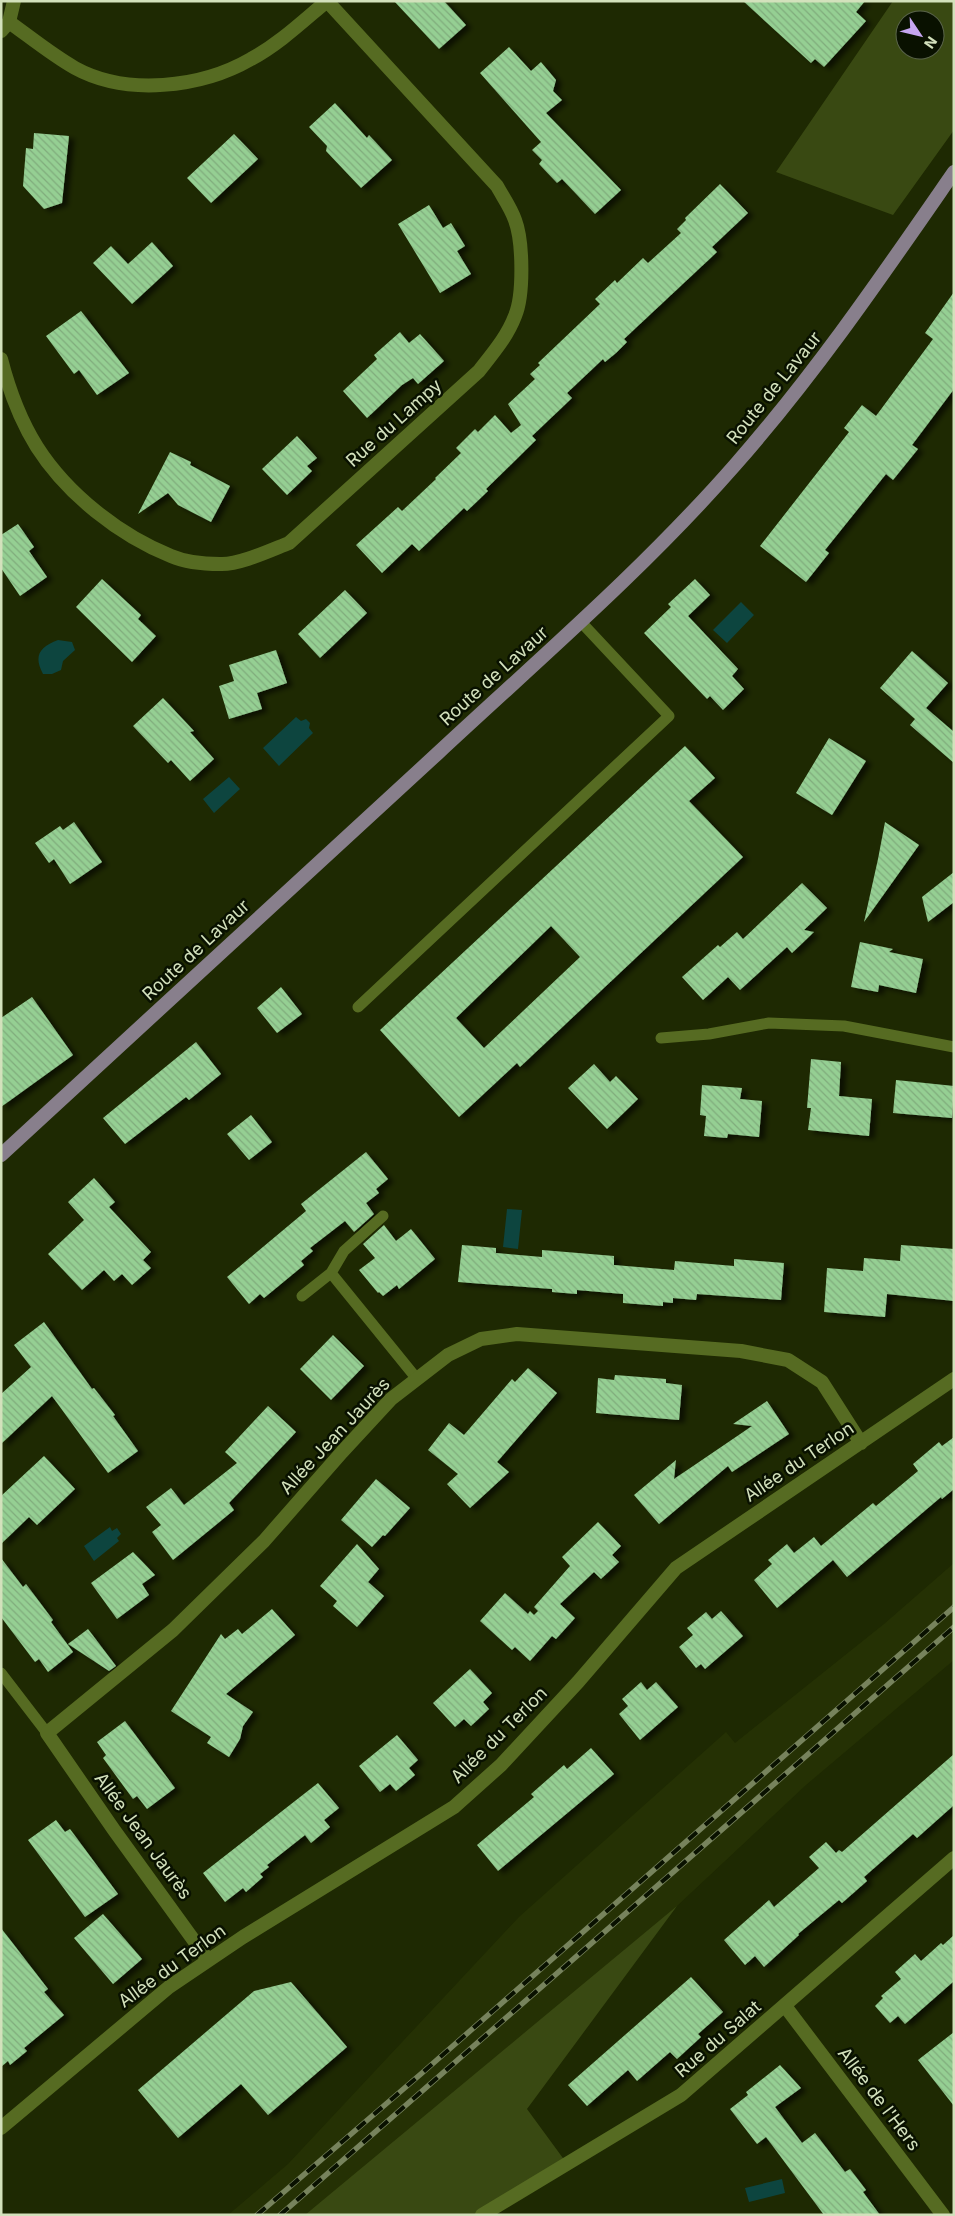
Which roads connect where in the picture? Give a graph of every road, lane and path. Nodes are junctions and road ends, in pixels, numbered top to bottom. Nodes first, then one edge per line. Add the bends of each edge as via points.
1 (14, 1) edge
2 (327, 1) edge
3 (5, 27) edge
4 (954, 172) edge
5 (1, 359) edge
6 (581, 622) junction
7 (358, 1007) dead end
8 (661, 1038) dead end
9 (954, 1046) edge
10 (1, 1155) edge
11 (383, 1216) dead end
12 (331, 1273) junction
13 (302, 1296) dead end
14 (418, 1379) junction
15 (954, 1379) edge
16 (861, 1443) junction
17 (1, 1673) edge
18 (47, 1733) junction
19 (954, 1858) edge
20 (208, 1960) junction
21 (785, 2006) junction
22 (1, 2128) edge
23 (482, 2215) edge
24 (943, 2215) edge

1 - 3 street
2 - 3 street via 251,60 209,78 161,86 120,84 76,68
2 - 5 street, Rue du Lampy via 497,186 515,220 521,242 522,270 516,314 502,343 479,371 289,543 222,565 173,557 95,511 60,477 37,448 19,415
4 - 6 main road, Route de Lavaur via 845,329 774,420 684,522
6 - 7 lane via 669,716
6 - 10 main road, Route de Lavaur
8 - 9 lane via 709,1034 769,1023 844,1026
11 - 12 lane via 344,1251
12 - 13 lane
12 - 14 lane
14 - 16 street, Allée Jean Jaurès via 448,1355 481,1339 517,1334 741,1352 788,1360 822,1382
14 - 18 street, Allée Jean Jaurès via 391,1399 264,1541 173,1630
15 - 16 street, Allée du Terlon
16 - 20 street, Allée du Terlon via 676,1568 501,1765 454,1807
17 - 18 lane, Allée Jean Jaurès
18 - 20 street, Allée Jean Jaurès
19 - 21 street, Rue du Salat
20 - 22 street, Allée du Terlon via 169,1987
21 - 23 street, Rue du Salat via 681,2096
21 - 24 street, Allée de l'Hers

